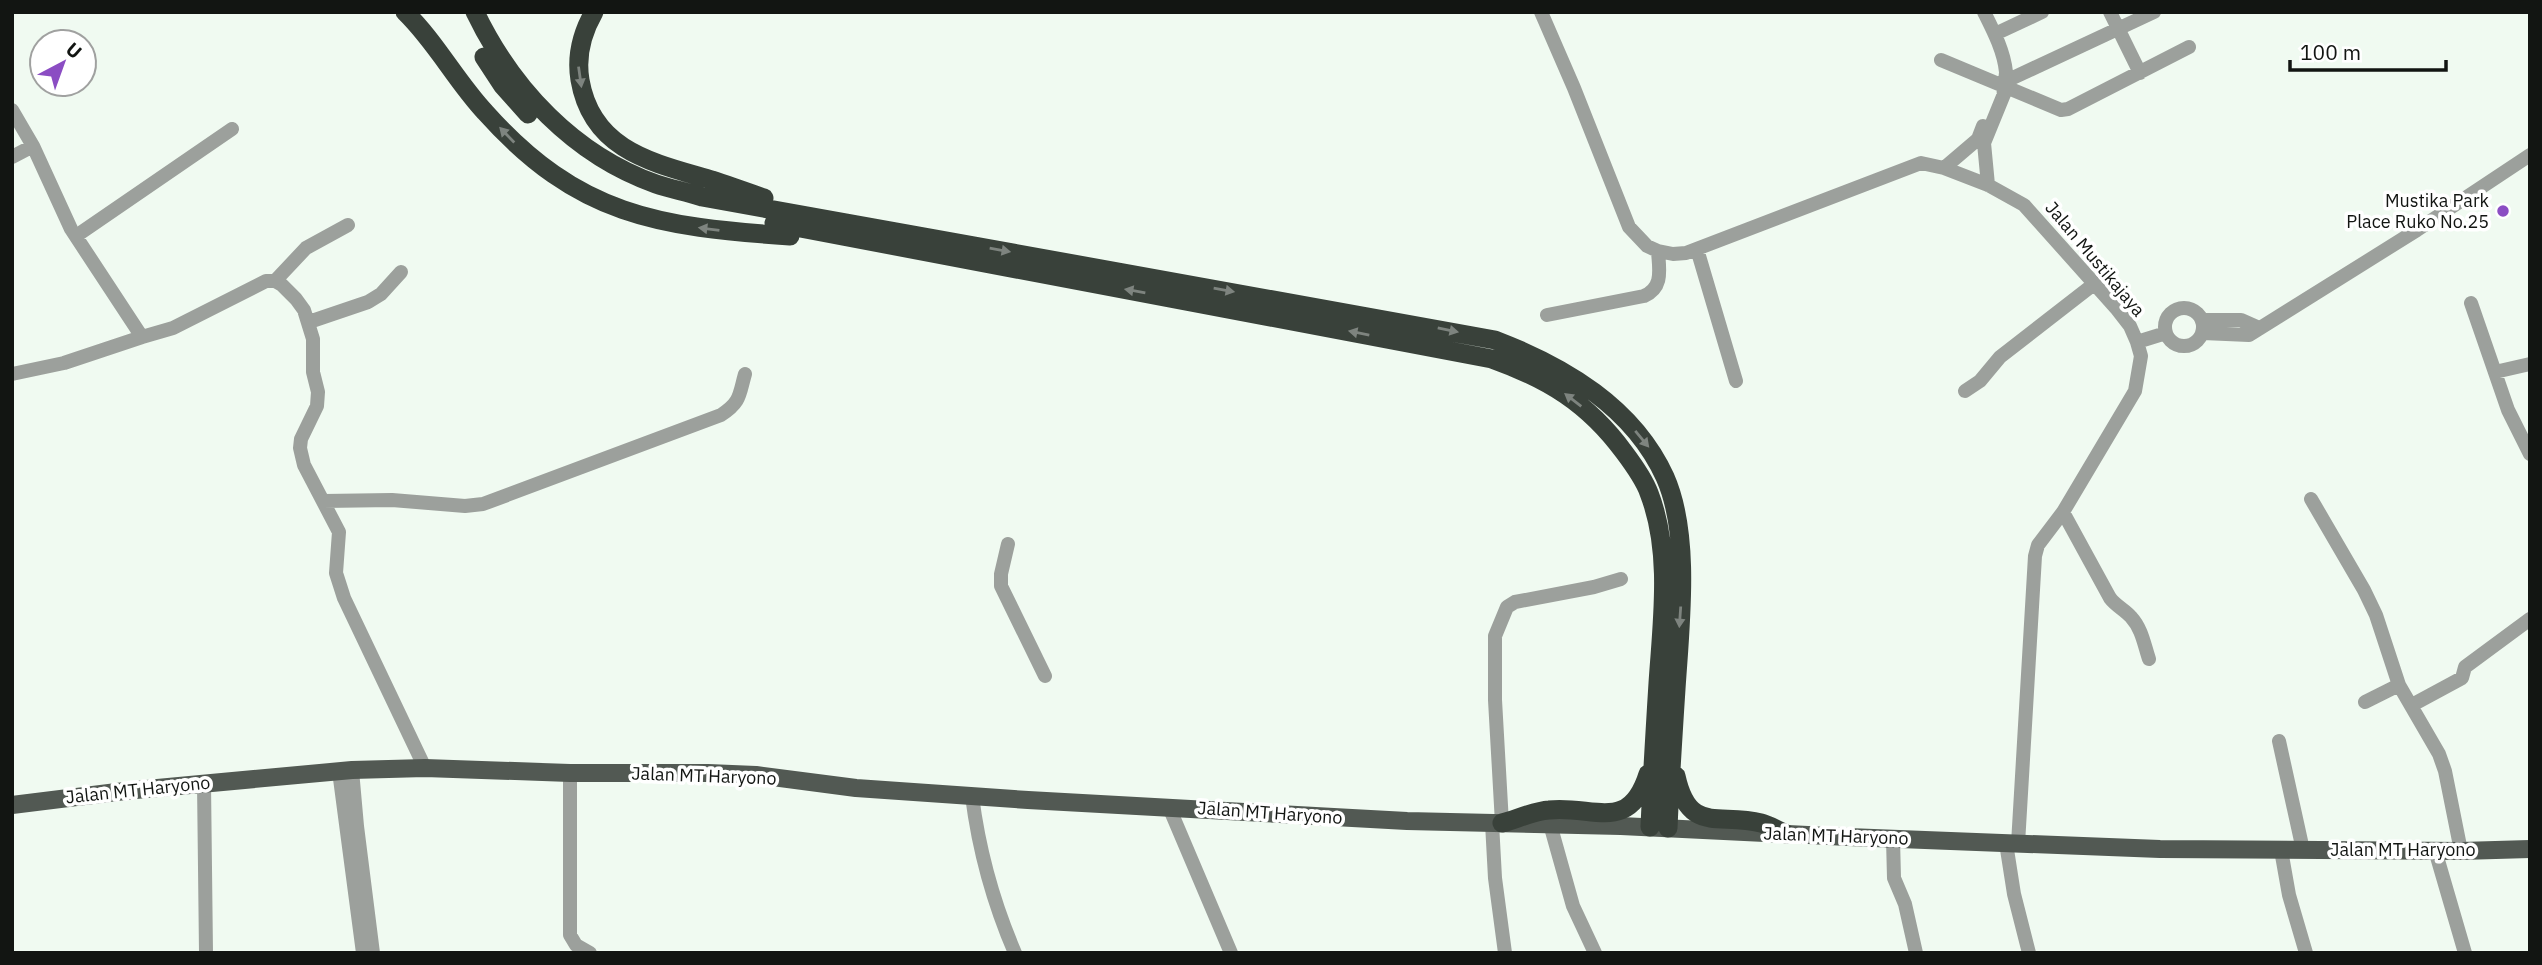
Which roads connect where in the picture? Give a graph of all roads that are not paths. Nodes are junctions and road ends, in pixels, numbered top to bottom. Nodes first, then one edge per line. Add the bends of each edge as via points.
1 (405, 12) edge
2 (461, 12) edge
3 (475, 12) edge
4 (594, 12) edge
5 (1541, 12) edge
6 (1984, 12) edge
7 (2042, 12) edge
8 (2110, 12) edge
9 (2154, 12) edge
10 (2118, 29) junction
11 (1995, 34) junction
12 (2189, 47) dead end
13 (1941, 60) dead end
14 (2140, 73) junction
15 (2004, 86) junction
16 (12, 110) edge
17 (232, 129) dead end
18 (33, 146) junction
19 (2530, 155) edge
20 (12, 157) edge
21 (1944, 168) junction
22 (1988, 185) junction
23 (821, 218) junction
24 (348, 225) dead end
25 (76, 236) junction
26 (874, 242) junction
27 (1697, 249) junction
28 (1658, 251) junction
29 (401, 272) dead end
30 (275, 281) junction
31 (2094, 284) junction
32 (2471, 303) dead end
33 (1547, 315) dead end
34 (309, 322) junction
35 (2202, 327) junction
36 (2166, 333) junction
37 (142, 337) junction
38 (2137, 342) junction
39 (2530, 364) edge
40 (2495, 372) junction
41 (12, 374) edge
42 (745, 374) dead end
43 (1736, 381) dead end
44 (1965, 391) dead end
45 (2530, 454) edge
46 (2311, 499) dead end
47 (324, 501) junction
48 (2063, 512) junction
49 (1008, 544) dead end
50 (1670, 550) junction
51 (1621, 579) dead end
52 (2530, 619) edge
53 (2149, 659) dead end
54 (1045, 676) dead end
55 (2399, 685) junction
56 (2365, 702) dead end
57 (2412, 705) junction
58 (2279, 741) dead end
59 (1662, 756) junction
60 (425, 768) junction
61 (345, 770) junction
62 (570, 773) junction
63 (204, 783) junction
64 (972, 796) junction
65 (12, 805) edge
66 (1169, 807) junction
67 (1497, 823) junction
68 (1550, 824) junction
69 (1659, 827) junction
70 (1786, 834) junction
71 (1893, 839) junction
72 (2012, 844) junction
73 (2530, 849) edge
74 (2281, 850) junction
75 (2303, 850) junction
76 (2435, 850) junction
77 (2461, 850) junction
78 (206, 953) edge
79 (363, 953) edge
80 (373, 953) edge
81 (590, 953) edge
82 (1015, 953) edge
83 (1231, 953) edge
84 (1505, 953) edge
85 (1595, 953) edge
86 (1916, 953) edge
87 (2029, 953) edge
88 (2306, 953) edge
89 (2465, 953) edge

26 -> 1 highway via 676,225 603,203 540,166 513,142
2 - 26 highway via 503,86 541,128 579,159 617,181 699,209
3 - 23 highway via 490,44 550,119 621,169 702,197
4 -> 23 highway via 581,42 578,67 592,116 610,138 632,154 664,167
5 - 28 street via 1629,228
6 - 11 street
7 - 11 street
8 - 10 street
9 - 10 street
10 - 14 street
10 - 15 street
11 - 15 street via 2004,65
12 - 14 street
13 - 15 street
14 - 15 street via 2061,110
15 - 21 street via 1997,92 1978,139
15 - 22 street via 1984,143
16 - 18 street
17 - 25 street
18 - 20 street
18 - 25 street
19 - 35 street via 2259,328 2242,320
21 - 22 street, Jalan Mustikajaya
21 - 27 street, Jalan Mustikajaya via 1914,164
22 - 31 street, Jalan Mustikajaya via 2024,205
23 -> 50 highway via 1495,340 1536,356 1619,412 1648,446 1675,507
24 - 30 street via 306,248
25 - 37 street
50 -> 26 highway via 1648,490 1608,430 1571,396 1529,373 1492,359
27 - 28 street, Jalan Mustikajaya via 1673,254
27 - 43 street
28 - 33 street via 1659,284 1652,292
29 - 34 street via 368,302
30 - 34 street via 296,299
30 - 37 street via 260,282 173,328
31 - 38 street, Jalan Mustikajaya via 2130,326
31 - 44 street via 2000,357
32 - 40 street
34 - 47 street via 317,406 300,448
35 - 36 street via 2196,343 2184,346
35 - 36 street via 2192,310 2178,309 2167,318
36 - 38 street
37 - 41 street via 64,363
38 - 48 street, Jalan Mustikajaya via 2140,363 2135,391
39 - 40 street
40 - 45 street
42 - 47 street via 740,397 721,415 483,504
46 - 55 street via 2376,614
47 - 60 street via 340,531 336,573 344,598
48 - 53 street via 2110,598 2133,619
48 - 72 street, Jalan Mustikajaya via 2035,556
49 - 54 street via 1001,586
50 - 59 highway via 1664,597
51 - 67 street via 1515,602 1502,616 1494,636
52 - 57 street via 2465,667 2462,678
55 - 56 street
55 - 57 street
57 - 77 street via 2445,771
58 - 75 street
59 - 67 highway via 1638,799 1626,809 1609,813 1549,810
59 - 69 highway
59 - 70 highway via 1680,795 1700,816 1760,823
60 - 61 main road, Jalan MT Haryono
60 - 62 main road, Jalan MT Haryono
61 - 63 main road, Jalan MT Haryono
61 - 79 street
61 - 80 street
62 - 64 main road, Jalan MT Haryono via 734,774
62 - 81 street via 570,935
63 - 65 main road, Jalan MT Haryono
63 - 78 street
64 - 66 main road, Jalan MT Haryono
64 - 82 street via 981,853
66 - 67 main road, Jalan MT Haryono
66 - 83 street
67 - 68 main road, Jalan MT Haryono
67 - 84 street via 1495,878
68 - 69 main road, Jalan MT Haryono
68 - 85 street via 1573,906
69 - 70 main road, Jalan MT Haryono
70 - 71 main road, Jalan MT Haryono
71 - 72 main road, Jalan MT Haryono
71 - 86 street via 1894,878
72 - 74 main road, Jalan MT Haryono
72 - 87 street, Jalan Mustikajaya via 2014,894
73 - 77 main road, Jalan MT Haryono
74 - 75 main road, Jalan MT Haryono
74 - 88 street
75 - 76 main road, Jalan MT Haryono
76 - 77 main road, Jalan MT Haryono
76 - 89 street

